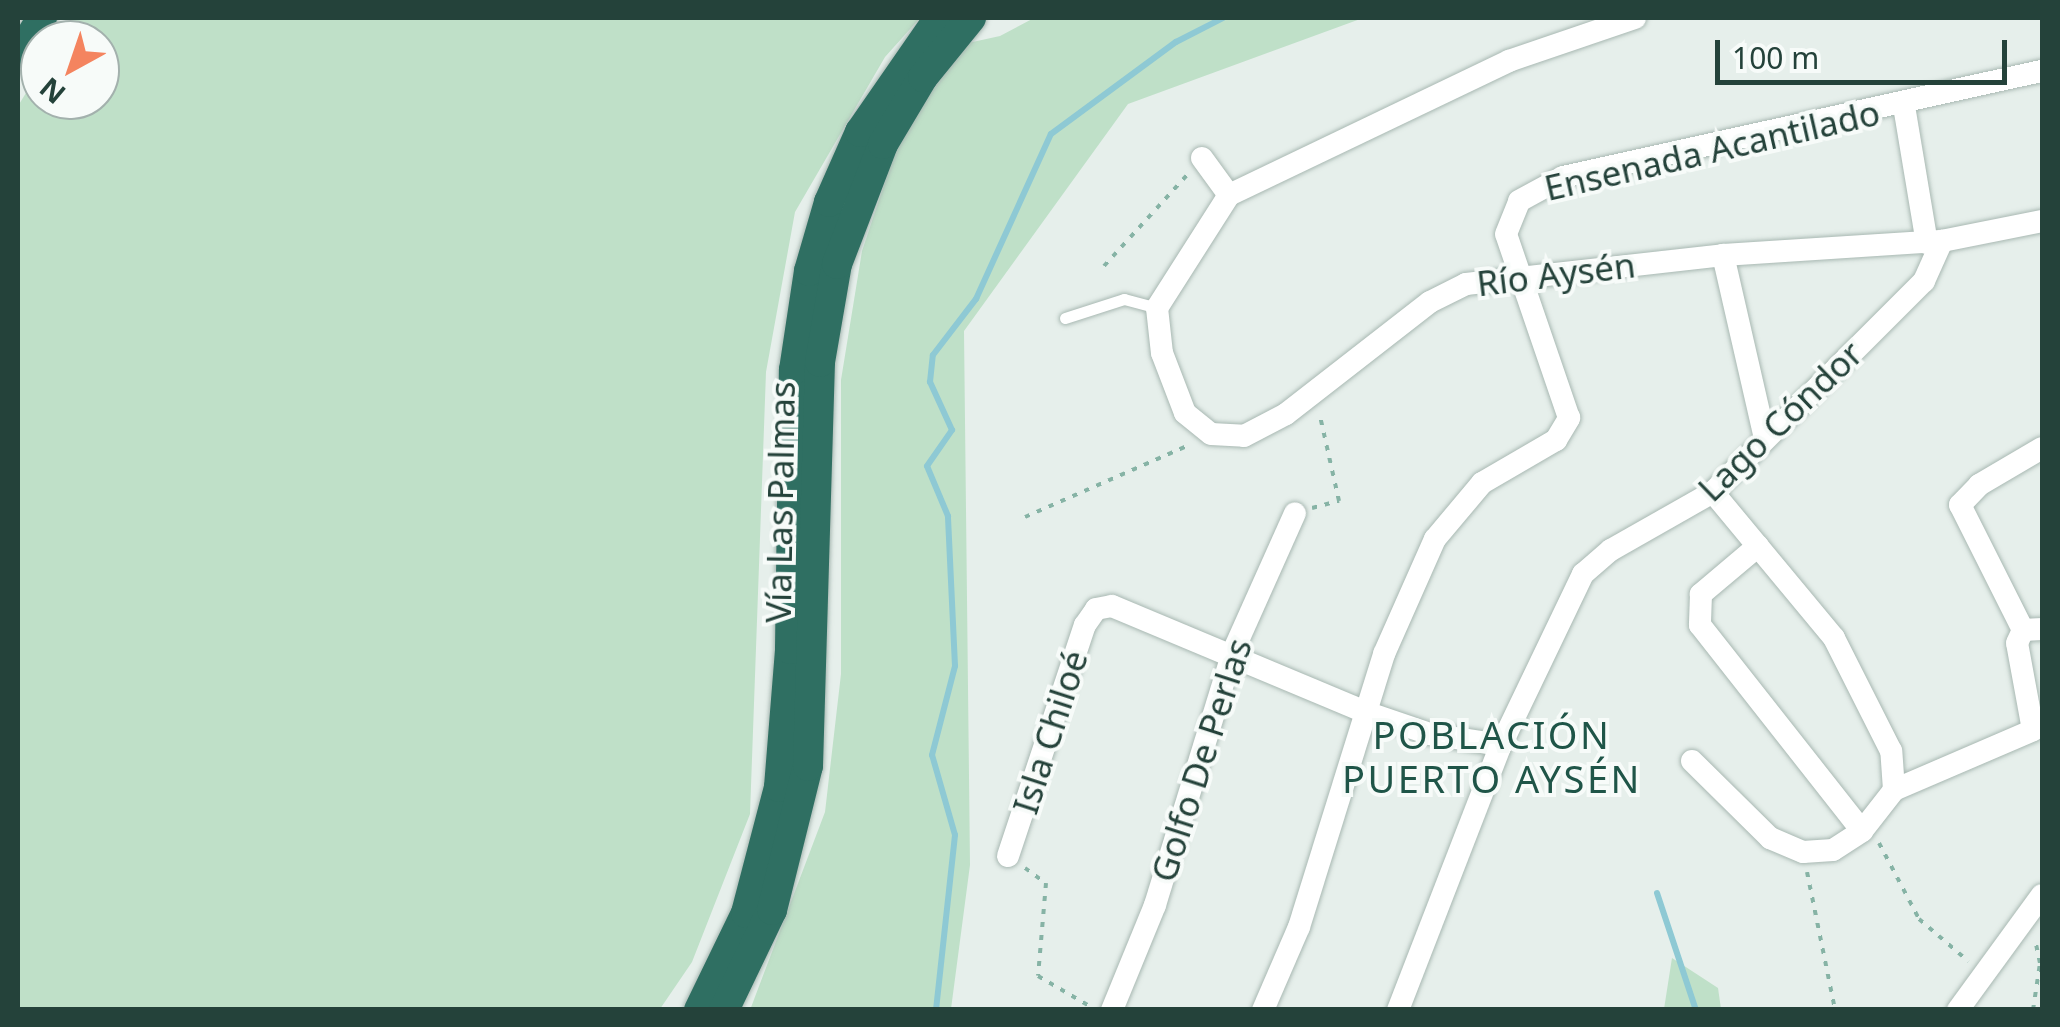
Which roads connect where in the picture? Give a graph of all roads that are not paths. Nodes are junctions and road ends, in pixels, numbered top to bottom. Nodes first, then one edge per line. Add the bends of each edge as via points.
1 (42, 18) edge
2 (938, 18) edge
3 (971, 18) edge
4 (1635, 18) edge
5 (18, 56) edge
6 (2042, 71) edge
7 (1904, 106) junction
8 (1202, 158) road end
9 (1229, 195) junction
10 (2042, 221) edge
11 (1935, 242) junction
12 (1724, 255) junction
13 (1517, 274) junction
14 (1158, 308) junction
15 (1065, 318) dead end
16 (1766, 438) junction
17 (2042, 448) edge
18 (1712, 492) junction
19 (1294, 512) road end
20 (1758, 546) junction
21 (2033, 630) edge
22 (1232, 654) junction
23 (1365, 712) junction
24 (1501, 746) junction
25 (1692, 761) dead end
26 (1894, 790) junction
27 (1866, 828) junction
28 (1008, 856) road end
29 (2042, 896) edge
30 (699, 1010) edge
31 (724, 1010) edge
32 (1112, 1010) edge
33 (1263, 1010) edge
34 (1398, 1010) edge
35 (1958, 1010) edge

1 - 5 highway
2 - 30 highway, Vía Las Palmas via 860,132 809,271 794,370 790,648 778,787 746,913
3 - 31 highway, Vía Las Palmas via 922,77 882,144 832,282 820,362 808,766 772,910
4 - 9 street via 1510,61
6 - 7 street, Ensenada Acantilado
7 - 11 street
7 - 13 street, Ensenada Acantilado via 1534,188 1508,216
8 - 9 street
9 - 14 street
10 - 11 street, Río Aysén
11 - 12 street, Río Aysén
11 - 16 street, Lago Cóndor via 1924,281
12 - 13 street, Río Aysén
12 - 16 street
13 - 14 street, Río Aysén via 1466,284 1430,302 1314,392 1244,436 1211,434 1185,413 1162,353
13 - 23 street via 1570,418 1556,440 1482,484 1435,538
14 - 15 lane via 1124,299
16 - 18 street, Lago Cóndor
17 - 21 street via 1979,484 1960,505 1966,527
18 - 20 street
18 - 24 street, Lago Cóndor via 1611,550 1583,574
19 - 22 street, Golfo De Perlas
20 - 26 street via 1834,638 1891,751
20 - 27 street via 1701,594 1700,625
21 - 26 street via 2016,658 2035,716 2033,730
22 - 23 street
22 - 28 street, Isla Chiloé via 1112,606 1096,610
22 - 32 street, Golfo De Perlas via 1154,905
23 - 24 street via 1430,734
23 - 33 street via 1299,927
24 - 34 street, Lago Cóndor
25 - 27 street via 1770,838 1803,852 1833,850
26 - 27 street
29 - 35 street

